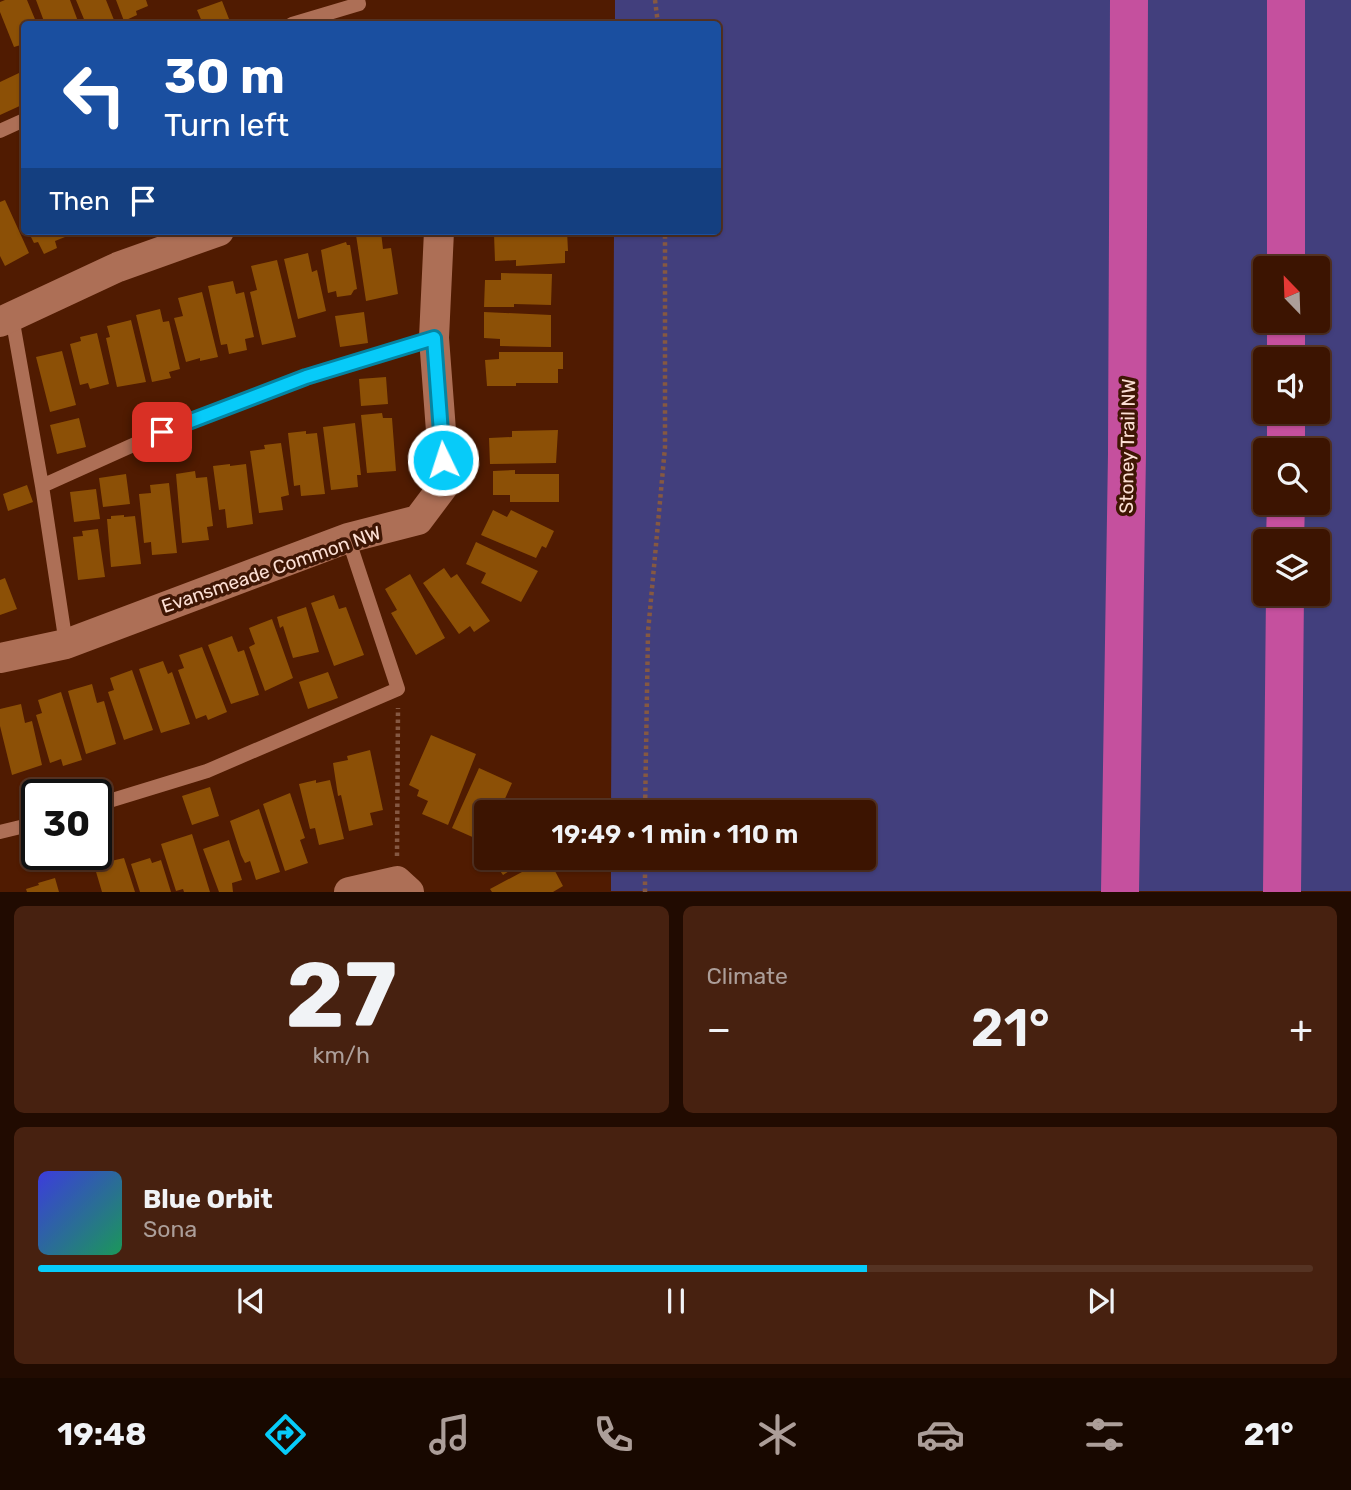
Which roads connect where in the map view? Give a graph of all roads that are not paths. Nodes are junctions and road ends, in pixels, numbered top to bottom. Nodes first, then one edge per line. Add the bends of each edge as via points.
1 (358, 0) edge
2 (1129, 0) edge
3 (1286, 0) edge
4 (302, 21) edge
5 (21, 121) edge
6 (0, 131) edge
7 (208, 235) edge
8 (439, 235) edge
9 (1286, 256) edge
10 (6, 319) edge
11 (434, 338) junction
12 (42, 486) junction
13 (348, 538) junction
14 (1285, 606) edge
15 (66, 644) junction
16 (0, 658) edge
17 (112, 800) edge
18 (21, 827) edge
19 (0, 832) edge
20 (403, 886) edge
21 (349, 891) edge
22 (1120, 891) edge
23 (1282, 891) edge

1 - 4 lane via 359,4
2 - 22 highway, Stoney Trail NW
3 - 9 highway
5 - 6 lane
7 - 10 street via 118,267
8 - 11 street, Evansmeade Common NW
10 - 12 lane
11 - 12 lane via 306,377 162,432
11 - 13 street, Evansmeade Common NW via 445,484 418,520
12 - 15 lane
13 - 15 street, Evansmeade Common NW
13 - 17 lane via 398,689 207,771
14 - 23 highway
15 - 16 street, Evansmeade Common NW
18 - 19 lane
20 - 21 street

